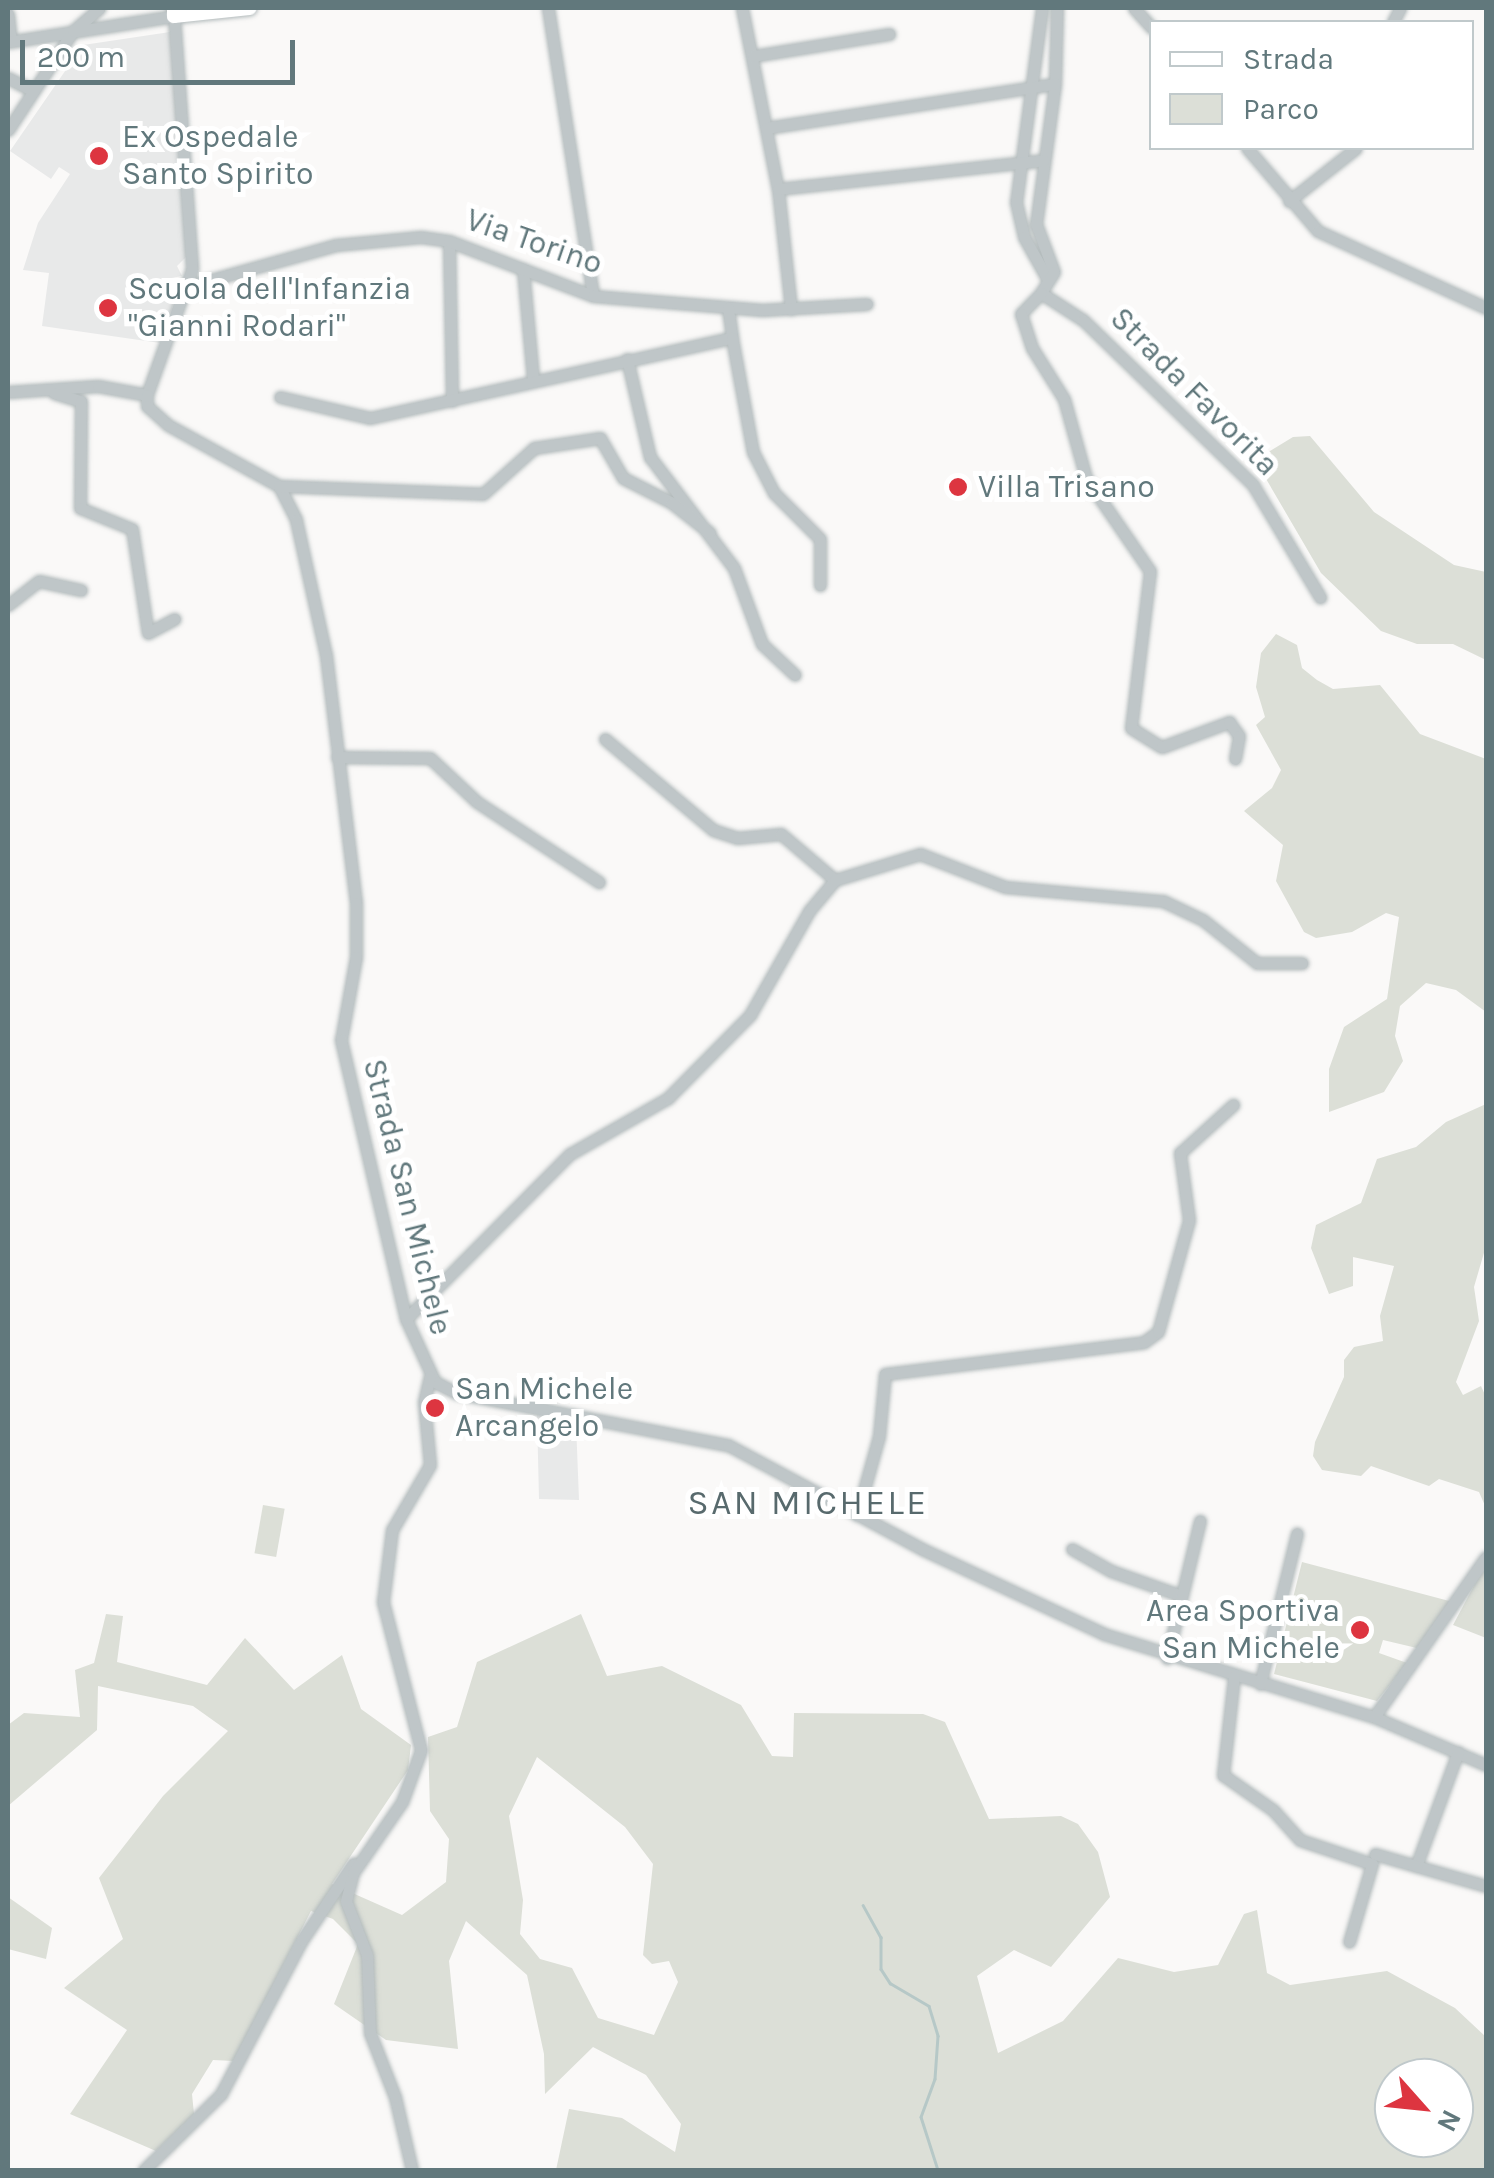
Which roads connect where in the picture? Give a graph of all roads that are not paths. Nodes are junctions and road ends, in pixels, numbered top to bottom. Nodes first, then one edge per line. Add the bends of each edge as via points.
1 (100, 8) edge
2 (250, 8) edge
3 (548, 8) edge
4 (742, 8) edge
5 (1041, 10) edge
6 (1057, 11) edge
7 (174, 12) edge
8 (8, 14) edge
9 (73, 31) junction
10 (888, 34) dead end
11 (9, 42) edge
12 (752, 56) junction
13 (8, 78) edge
14 (1055, 84) junction
15 (1033, 86) junction
16 (32, 90) junction
17 (766, 128) junction
18 (8, 130) edge
19 (1249, 150) edge
20 (1353, 150) edge
21 (1024, 160) junction
22 (1043, 160) junction
23 (778, 189) junction
24 (1289, 201) junction
25 (449, 240) junction
26 (522, 269) junction
27 (1048, 280) junction
28 (189, 286) junction
29 (1042, 294) junction
30 (593, 296) junction
31 (868, 304) dead end
32 (728, 308) junction
33 (1486, 308) edge
34 (790, 310) junction
35 (732, 338) junction
36 (627, 359) junction
37 (532, 378) junction
38 (8, 392) edge
39 (54, 392) junction
40 (146, 395) junction
41 (280, 397) dead end
42 (452, 401) junction
43 (279, 486) junction
44 (710, 533) junction
45 (820, 585) dead end
46 (81, 590) dead end
47 (1320, 596) dead end
48 (8, 605) edge
49 (174, 619) dead end
50 (795, 675) dead end
51 (604, 739) dead end
52 (337, 757) junction
53 (1235, 758) dead end
54 (835, 880) junction
55 (599, 882) dead end
56 (1302, 962) dead end
57 (1234, 1104) dead end
58 (406, 1320) junction
59 (430, 1377) junction
60 (857, 1514) junction
61 (1200, 1521) dead end
62 (1297, 1532) dead end
63 (1072, 1549) dead end
64 (1486, 1557) edge
65 (1182, 1596) junction
66 (1167, 1658) junction
67 (1234, 1677) junction
68 (1260, 1684) junction
69 (1374, 1717) junction
70 (1458, 1752) junction
71 (1486, 1765) edge
72 (375, 1845) junction
73 (1375, 1854) dead end
74 (1416, 1866) junction
75 (1486, 1886) edge
76 (1349, 1942) dead end
77 (144, 2170) edge
78 (412, 2170) edge

1 - 9 street
2 - 7 main road
3 - 30 street
4 - 12 street
5 - 6 street
5 - 15 street
6 - 14 street
7 - 9 street
7 - 28 street via 193,252
8 - 11 street
9 - 11 street
9 - 16 street
10 - 12 street
12 - 17 street
13 - 16 street
14 - 15 street
14 - 22 street
15 - 17 street
15 - 21 street
16 - 18 street
17 - 23 street
19 - 24 street
20 - 24 street
21 - 22 street
21 - 23 street
21 - 27 street via 1018,220
22 - 27 street via 1036,224 1054,272
23 - 34 street
24 - 33 street via 1326,236
25 - 26 street, Via Torino
25 - 28 street, Via Torino via 356,242
25 - 42 street
26 - 30 street, Via Torino
26 - 37 street
27 - 29 street
28 - 40 street
29 - 47 street, Strada Favorita via 1082,320 1243,474
29 - 53 street via 1021,314 1032,348 1064,399 1086,478 1150,571 1132,728 1162,747 1230,722 1239,736
30 - 32 street, Via Torino
31 - 34 street, Via Torino
32 - 34 street, Via Torino
32 - 35 street
35 - 36 street
35 - 45 street via 753,452 774,493 815,528
36 - 37 street
36 - 44 street via 650,457
37 - 42 street via 509,392
38 - 39 street
39 - 40 street via 98,386
39 - 49 street via 81,401 80,508 132,529 148,634
40 - 43 street via 147,406 168,425
41 - 42 street via 370,418
43 - 44 street via 484,494 534,448 600,438 623,478 672,502
43 - 52 street, Strada San Michele via 296,520 324,642
44 - 50 street via 734,568 762,644
46 - 48 street via 39,581
51 - 54 street via 713,830 737,838 781,834
52 - 55 street via 430,758 490,811
52 - 58 street, Strada San Michele via 357,945 340,1040
54 - 56 street via 920,854 1005,886 1164,901 1203,920 1257,963
54 - 58 street via 809,910 750,1015 668,1098 570,1154
57 - 60 street via 1180,1153 1190,1220 1158,1332 1144,1342 886,1374 879,1436
58 - 59 street, Strada San Michele
59 - 60 street, Strada San Michele via 458,1394 718,1441
59 - 72 street via 424,1402 430,1465 392,1530 384,1602 421,1750 402,1802
60 - 66 street, Strada San Michele via 998,1587
61 - 65 street
62 - 68 street
63 - 65 street via 1110,1571
64 - 69 street
65 - 66 street
66 - 67 street, Strada San Michele
67 - 68 street, Strada San Michele
67 - 76 street via 1223,1774 1273,1810 1300,1840 1372,1864
68 - 69 street, Strada San Michele
69 - 70 street, Strada San Michele
70 - 71 street, Strada San Michele
70 - 74 street
72 - 77 street via 323,1905 213,2105
72 - 78 street via 353,1873 346,1901 366,1954 370,2033 395,2097
73 - 74 street
74 - 75 street

